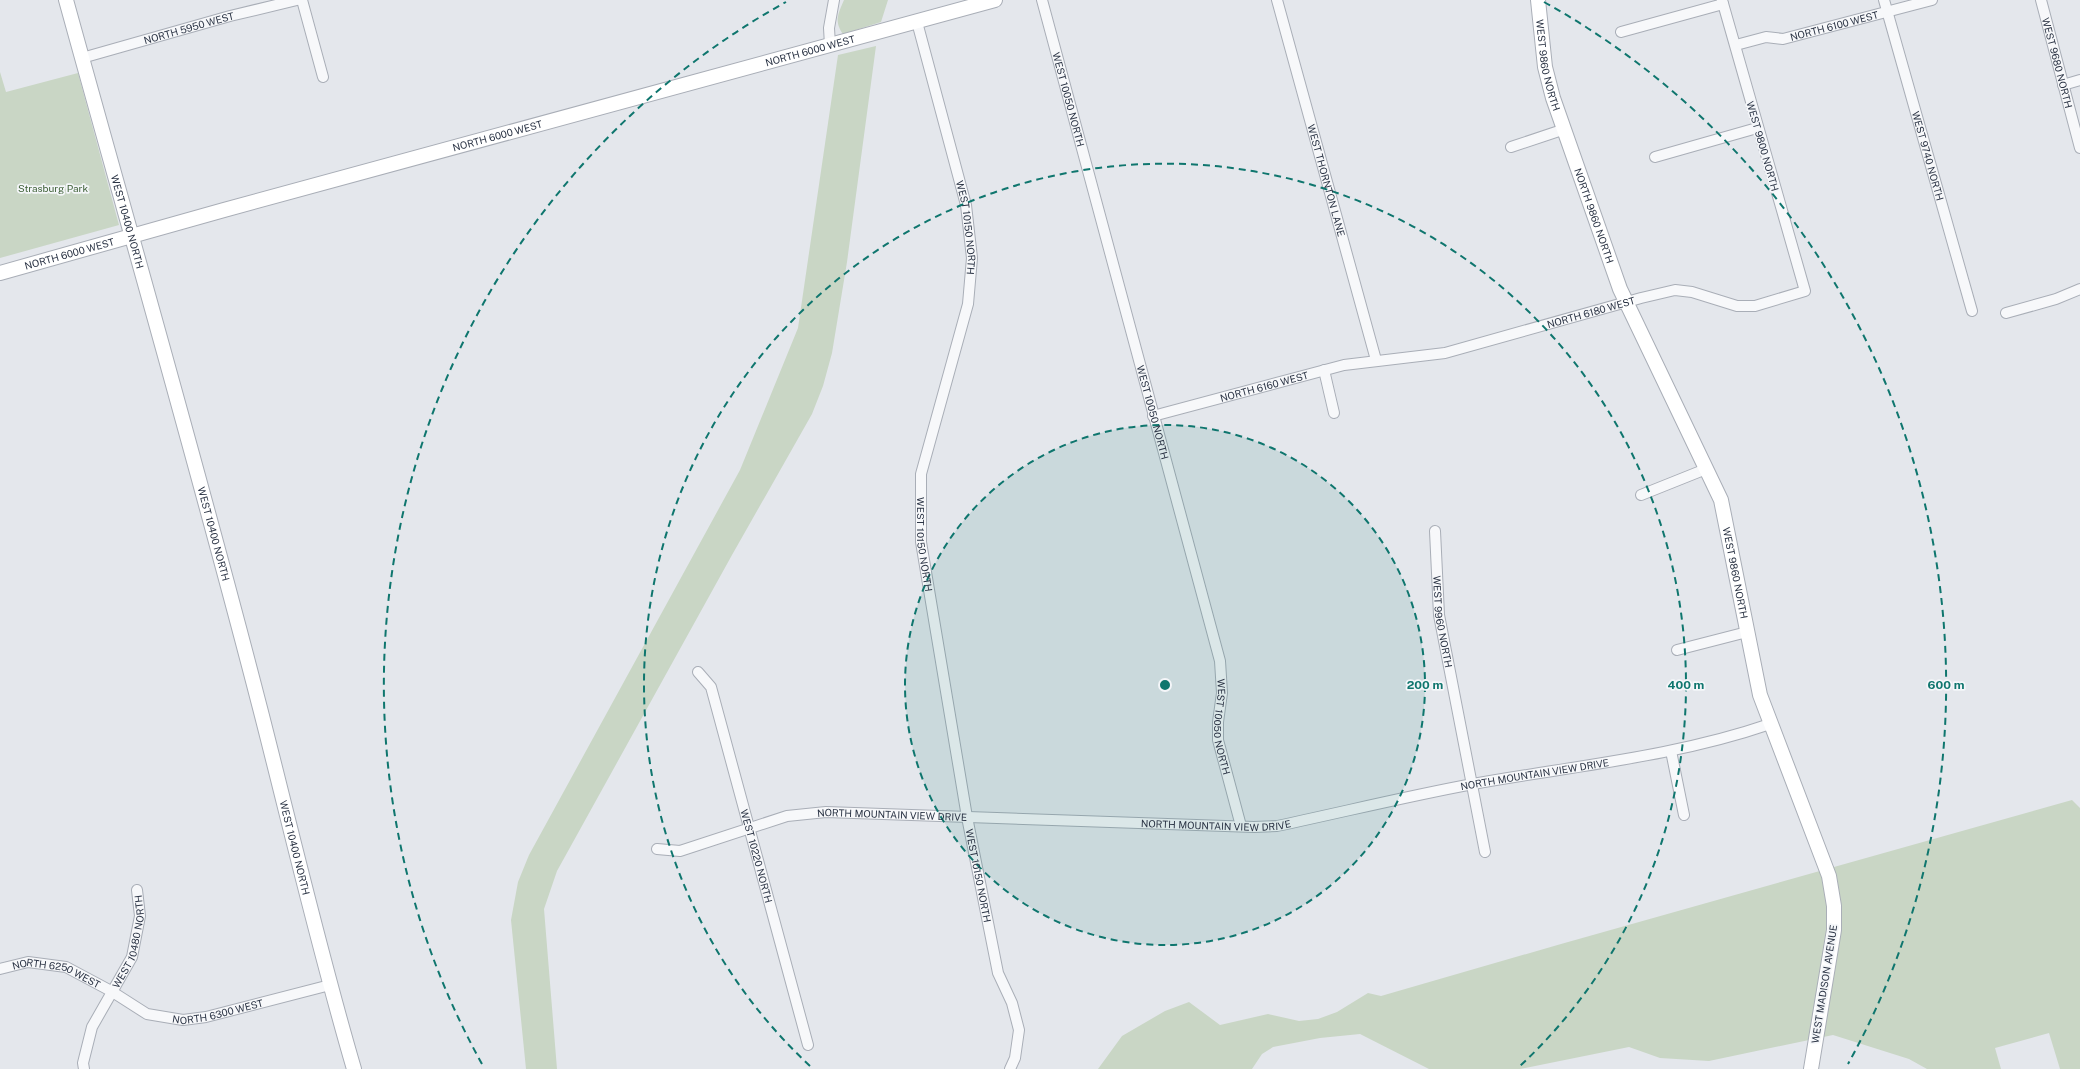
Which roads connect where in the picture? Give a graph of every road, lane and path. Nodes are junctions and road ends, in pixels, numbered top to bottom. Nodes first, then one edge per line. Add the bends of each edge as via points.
1 (66, 0) edge
2 (297, 0) edge
3 (302, 0) edge
4 (834, 0) edge
5 (995, 0) edge
6 (1042, 0) edge
7 (1277, 0) edge
8 (1538, 0) edge
9 (1884, 0) edge
10 (1932, 0) edge
11 (2041, 0) edge
12 (1722, 2) edge
13 (1888, 12) junction
14 (917, 22) junction
15 (1620, 32) dead end
16 (830, 45) junction
17 (1736, 45) junction
18 (82, 58) junction
19 (323, 77) dead end
20 (2080, 80) edge
21 (2063, 85) junction
22 (1757, 128) junction
23 (1564, 129) junction
24 (1511, 147) dead end
25 (2080, 148) edge
26 (1655, 157) dead end
27 (132, 236) junction
28 (0, 274) edge
29 (2080, 289) edge
30 (1805, 291) joint
31 (1626, 302) junction
32 (1972, 311) dead end
33 (2006, 313) dead end
34 (1376, 360) junction
35 (1324, 370) junction
36 (1334, 413) dead end
37 (1153, 416) junction
38 (1706, 469) junction
39 (1641, 495) dead end
40 (1435, 531) dead end
41 (1747, 632) junction
42 (1677, 650) dead end
43 (698, 672) dead end
44 (1770, 724) junction
45 (1671, 751) junction
46 (1472, 784) junction
47 (1684, 815) dead end
48 (967, 817) junction
49 (1241, 826) junction
50 (749, 829) junction
51 (657, 849) dead end
52 (1486, 852) dead end
53 (1820, 852) joint
54 (137, 890) dead end
55 (0, 969) edge
56 (330, 985) junction
57 (111, 991) junction
58 (808, 1045) dead end
59 (84, 1069) edge
60 (354, 1069) edge
61 (1010, 1069) edge
62 (1811, 1069) edge

1 - 18 street, WEST 10400 NORTH
2 - 18 street, NORTH 5950 WEST via 230,16
3 - 19 street
4 - 16 street via 829,28
5 - 14 street, NORTH 6000 WEST
6 - 37 street, WEST 10050 NORTH
7 - 34 street, WEST THORNTON LANE
8 - 23 street, WEST 9860 NORTH via 1545,67
9 - 13 street, WEST 9740 NORTH
10 - 13 street, NORTH 6100 WEST
11 - 21 street, WEST 9680 NORTH
12 - 15 street
12 - 17 street, WEST 9800 NORTH
13 - 17 street, NORTH 6100 WEST via 1783,39 1766,37
13 - 32 street, WEST 9740 NORTH
14 - 16 street, NORTH 6000 WEST
14 - 48 street, WEST 10150 NORTH via 966,205 972,258 966,312 921,474 921,542
16 - 27 street, NORTH 6000 WEST
17 - 22 street, WEST 9800 NORTH
18 - 27 street, WEST 10400 NORTH
20 - 21 street
21 - 25 street, WEST 9680 NORTH
22 - 26 street
22 - 30 street, WEST 9800 NORTH
23 - 24 street
23 - 31 street, NORTH 9860 NORTH via 1605,250
27 - 28 street, NORTH 6000 WEST
27 - 56 street, WEST 10400 NORTH via 260,708
29 - 33 street via 2056,299
30 - 31 street, NORTH 6180 WEST via 1754,306 1736,306 1692,292 1675,290
31 - 34 street, NORTH 6180 WEST via 1445,353 1426,357
31 - 38 street, WEST 9860 NORTH
34 - 35 street, NORTH 6160 WEST
35 - 36 street
35 - 37 street, NORTH 6160 WEST
37 - 49 street, WEST 10050 NORTH via 1220,661 1222,693 1218,740
38 - 39 street
38 - 41 street, WEST 9860 NORTH via 1721,500
40 - 46 street, WEST 9960 NORTH via 1440,615
41 - 42 street
41 - 44 street, WEST 9860 NORTH via 1760,695
43 - 50 street, WEST 10220 NORTH via 712,687
44 - 45 street, NORTH MOUNTAIN VIEW DRIVE via 1734,736
44 - 53 street, WEST 9860 NORTH
45 - 46 street, NORTH MOUNTAIN VIEW DRIVE
45 - 47 street
46 - 49 street, NORTH MOUNTAIN VIEW DRIVE via 1277,826
46 - 52 street, WEST 9960 NORTH
48 - 49 street, NORTH MOUNTAIN VIEW DRIVE
48 - 50 street, NORTH MOUNTAIN VIEW DRIVE via 826,812 787,816
48 - 61 street, WEST 10150 NORTH via 998,973 1012,1003 1019,1030 1015,1058
50 - 51 street, NORTH MOUNTAIN VIEW DRIVE via 680,851
50 - 58 street, WEST 10220 NORTH
53 - 62 street, WEST MADISON AVENUE via 1831,885 1834,918
54 - 57 street, WEST 10480 NORTH via 140,916 132,957
55 - 57 street, NORTH 6250 WEST via 28,962 66,967
56 - 57 street, NORTH 6300 WEST via 206,1017 183,1020 147,1014
56 - 60 street, WEST 10400 NORTH
57 - 59 street, WEST 10480 NORTH via 92,1027 83,1063

